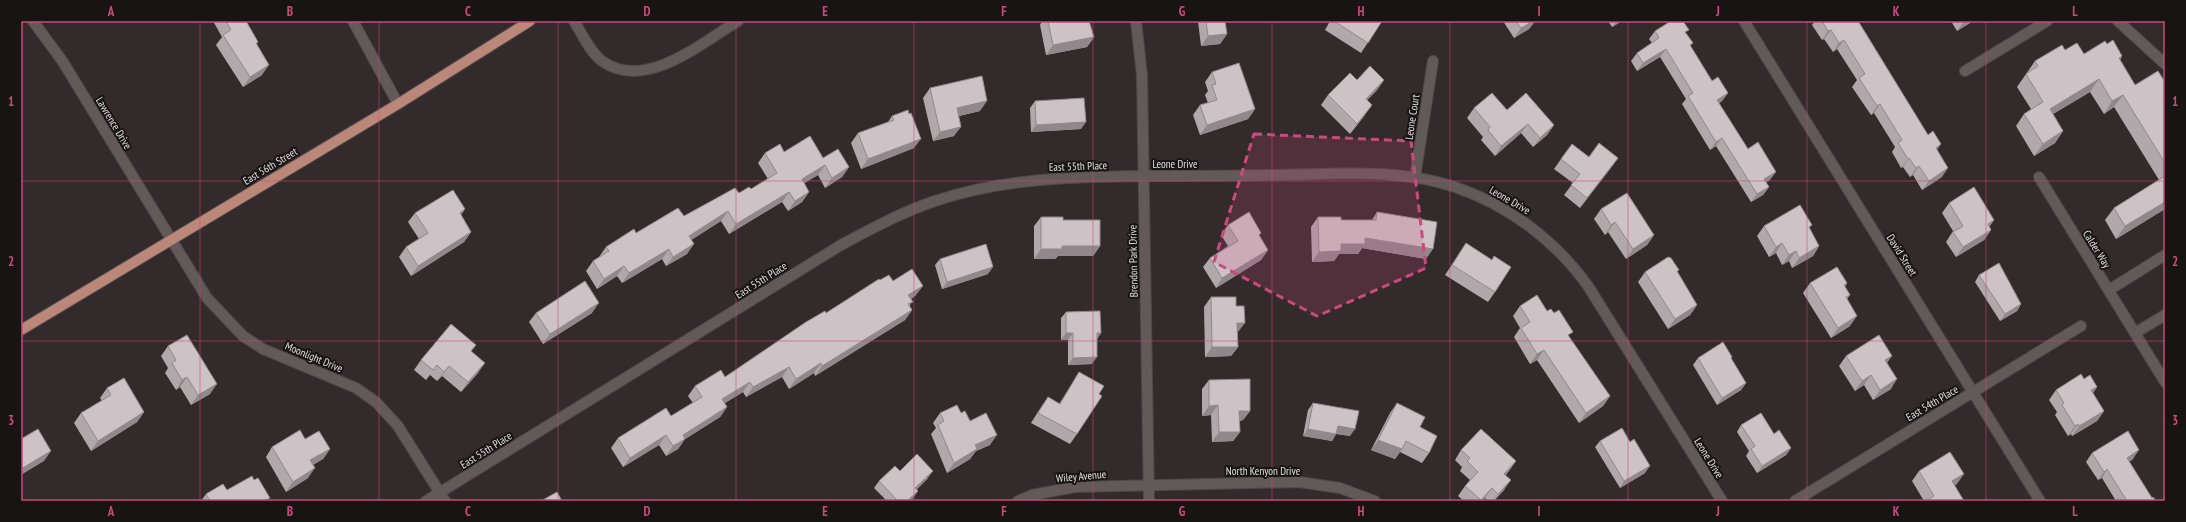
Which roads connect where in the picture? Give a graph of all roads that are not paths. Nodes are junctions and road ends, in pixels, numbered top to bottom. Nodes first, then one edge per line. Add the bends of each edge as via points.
1 (33, 21) edge
2 (353, 21) edge
3 (530, 21) edge
4 (574, 21) edge
5 (738, 21) edge
6 (1136, 21) edge
7 (1744, 21) edge
8 (2046, 21) edge
9 (2118, 21) edge
10 (1433, 61) dead end
11 (2165, 64) edge
12 (1965, 71) dead end
13 (398, 104) junction
14 (1144, 176) junction
15 (2039, 176) dead end
16 (1415, 177) junction
17 (170, 240) junction
18 (2165, 255) edge
19 (2109, 290) junction
20 (2165, 315) edge
21 (2081, 326) dead end
22 (21, 330) edge
23 (2135, 333) junction
24 (2165, 382) edge
25 (1973, 392) junction
26 (1148, 484) junction
27 (442, 497) edge
28 (426, 501) edge
29 (1018, 501) edge
30 (1149, 501) edge
31 (1375, 501) edge
32 (1722, 501) edge
33 (1795, 501) edge
34 (2040, 501) edge

1 - 17 street, Lawrence Drive via 63,62
2 - 13 street
3 - 13 main road, East 56th Street
4 - 5 street via 602,61 624,71 639,72 670,62
6 - 14 street, Brendon Park Drive via 1142,76
7 - 25 street, David Street
8 - 12 street
9 - 11 street
10 - 16 street, Leone Court
13 - 17 main road, East 56th Street
14 - 16 street, Leone Drive via 1357,173
14 - 26 street, Brendon Park Drive
14 - 27 street, East 55th Place via 1060,177 1020,181 950,196 905,212 841,245
15 - 19 street, Calder Way
16 - 32 street, Leone Drive via 1453,186 1498,206 1536,230 1567,260 1588,286
17 - 22 main road, East 56th Street
17 - 27 street, Moonlight Drive via 207,298 243,336 263,349 353,386 376,402 398,426
18 - 19 street
19 - 23 street, Calder Way
20 - 23 street
21 - 25 street, East 54th Place
23 - 24 street, Calder Way
25 - 33 street, East 54th Place
25 - 34 street, David Street
26 - 29 street, Wiley Avenue via 1075,487 1032,495
26 - 30 street, Brendon Park Drive
26 - 31 street, North Kenyon Drive via 1299,482 1340,488
27 - 28 street, East 55th Place

